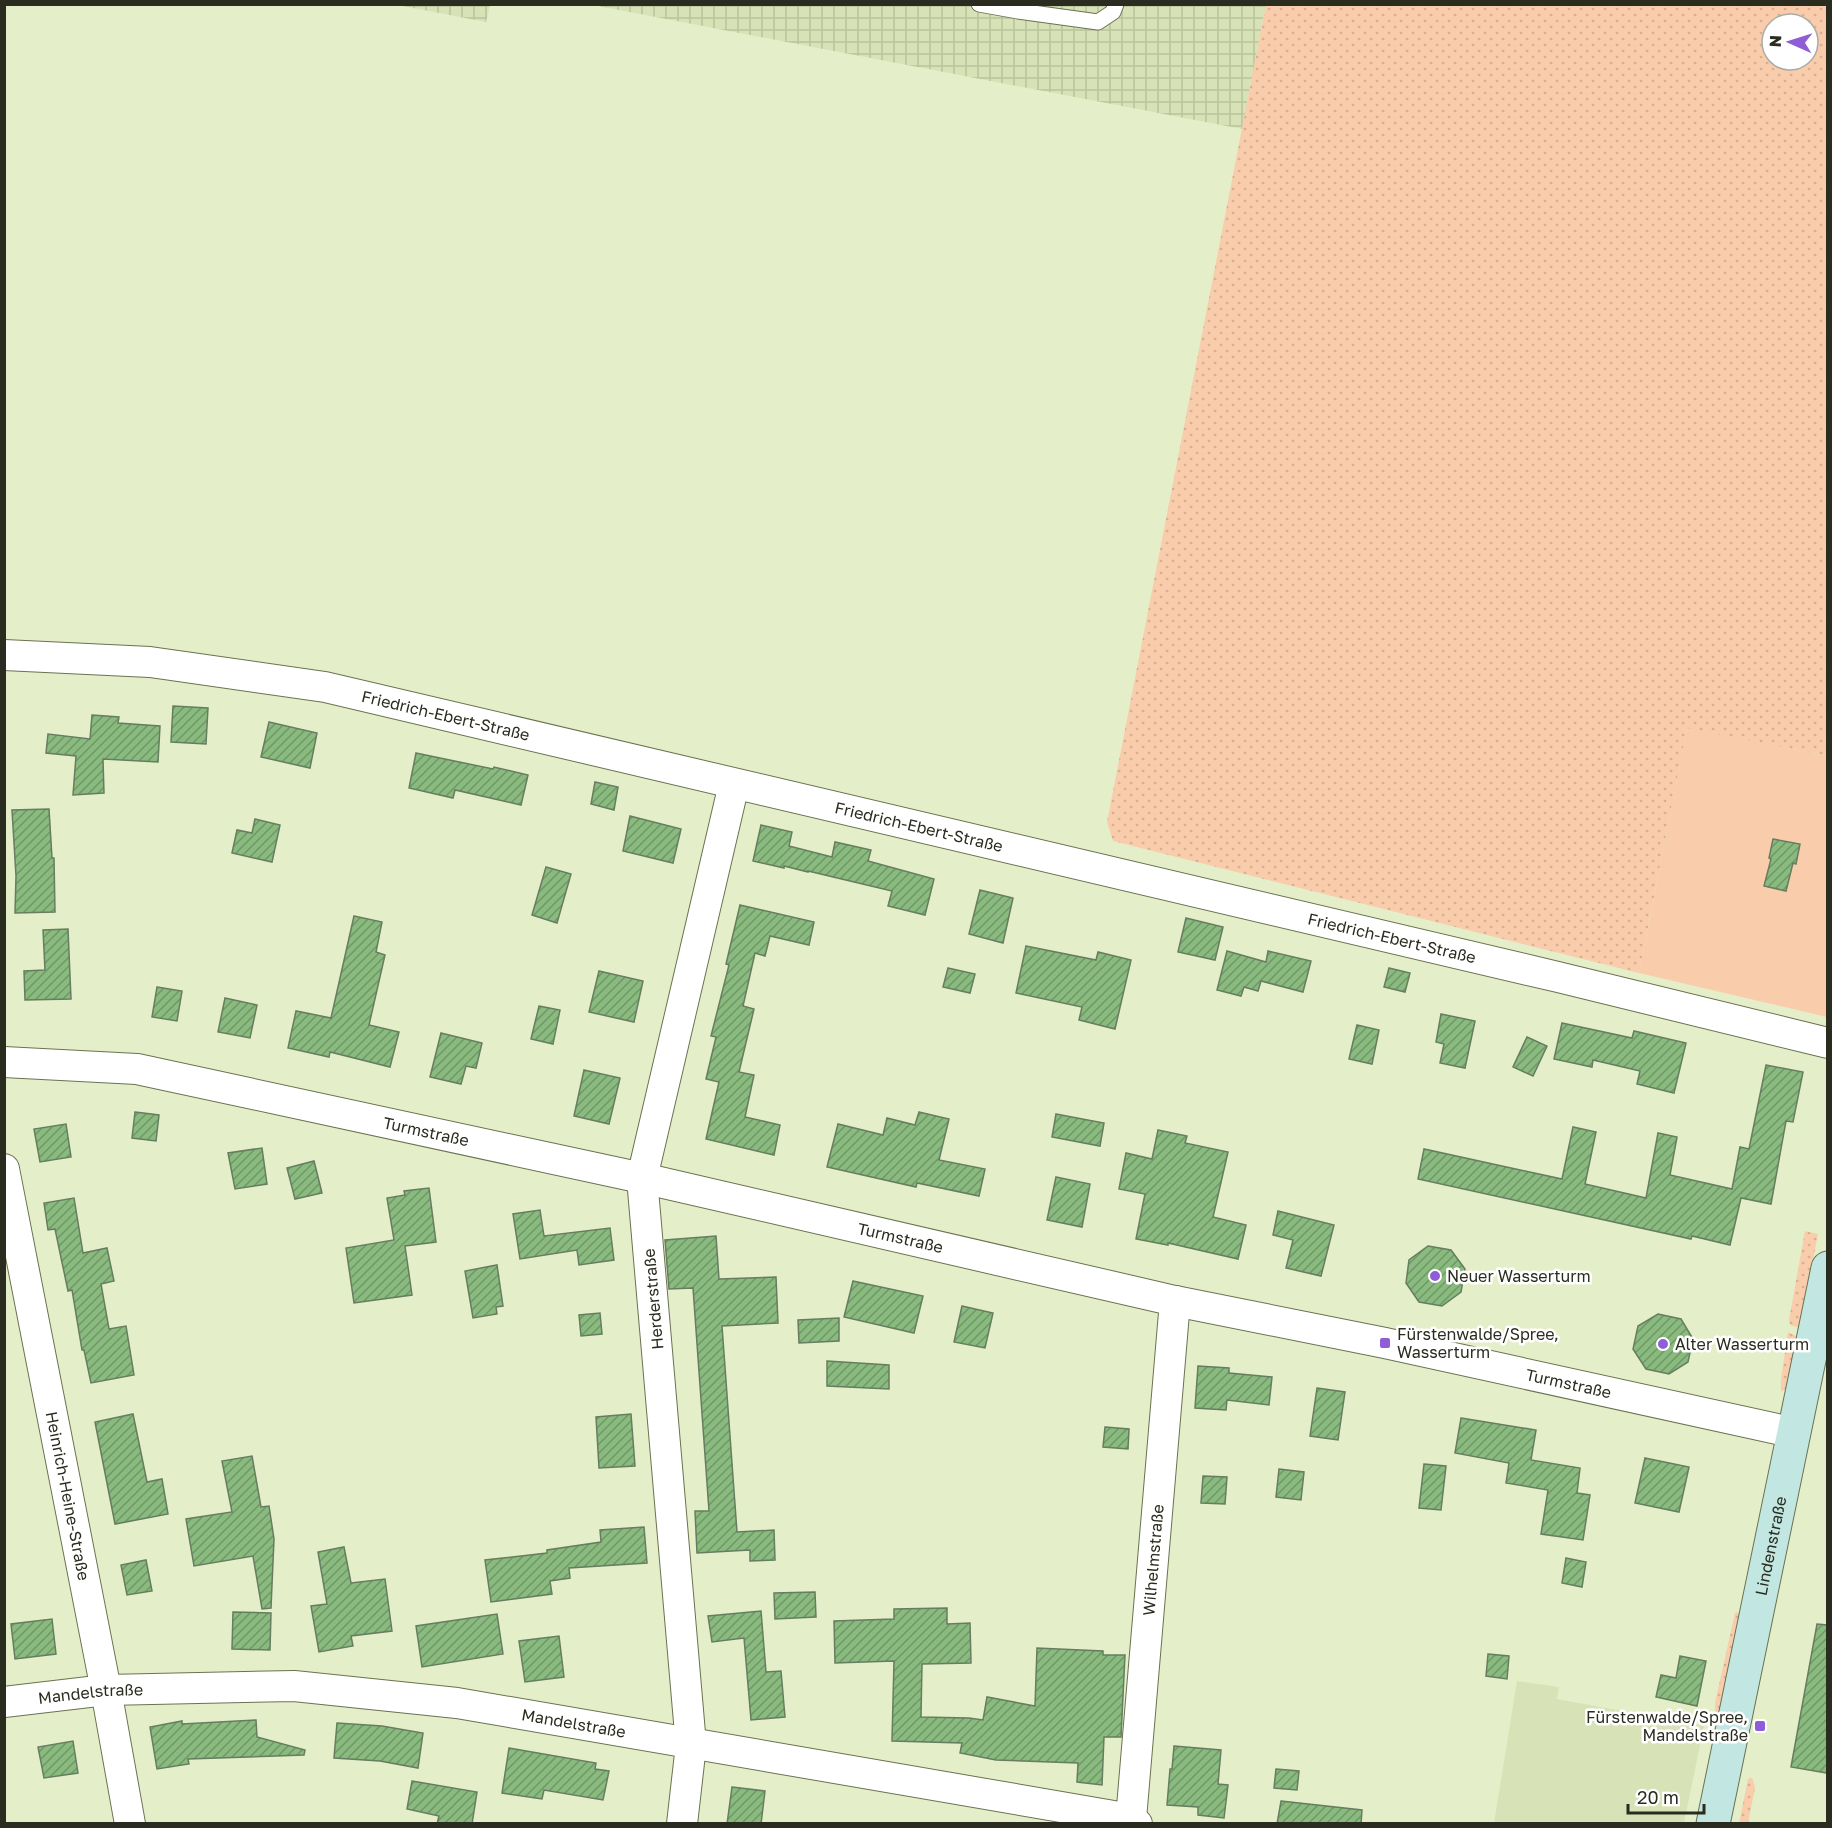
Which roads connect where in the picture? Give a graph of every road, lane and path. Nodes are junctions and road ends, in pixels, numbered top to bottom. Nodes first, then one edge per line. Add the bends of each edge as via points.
1 (979, 4) edge
2 (1116, 4) edge
3 (4, 655) edge
4 (734, 784) junction
5 (1827, 1043) edge
6 (4, 1062) edge
7 (4, 1169) edge
8 (642, 1178) junction
9 (1827, 1268) edge
10 (1175, 1301) junction
11 (1821, 1334) edge
12 (1795, 1433) junction
13 (106, 1690) junction
14 (4, 1702) edge
15 (691, 1745) junction
16 (1134, 1822) edge
17 (130, 1824) edge
18 (682, 1824) edge
19 (1713, 1824) edge

1 - 2 lane via 1098,22 1113,12
3 - 4 street, Friedrich-Ebert-Straße via 150,662 325,687
4 - 5 street, Friedrich-Ebert-Straße via 1558,976
4 - 8 street, Herderstraße
6 - 8 street, Turmstraße via 137,1069
7 - 13 street, Heinrich-Heine-Straße
8 - 10 street, Turmstraße
8 - 15 street, Herderstraße
9 - 11 street, Lindenstraße
10 - 12 street, Turmstraße
10 - 16 street, Wilhelmstraße
11 - 12 street, Lindenstraße
12 - 19 street, Lindenstraße
13 - 14 street, Mandelstraße
13 - 15 street, Mandelstraße via 294,1686 457,1703
13 - 17 street, Heinrich-Heine-Straße
15 - 16 street, Mandelstraße
15 - 18 street, Herderstraße

